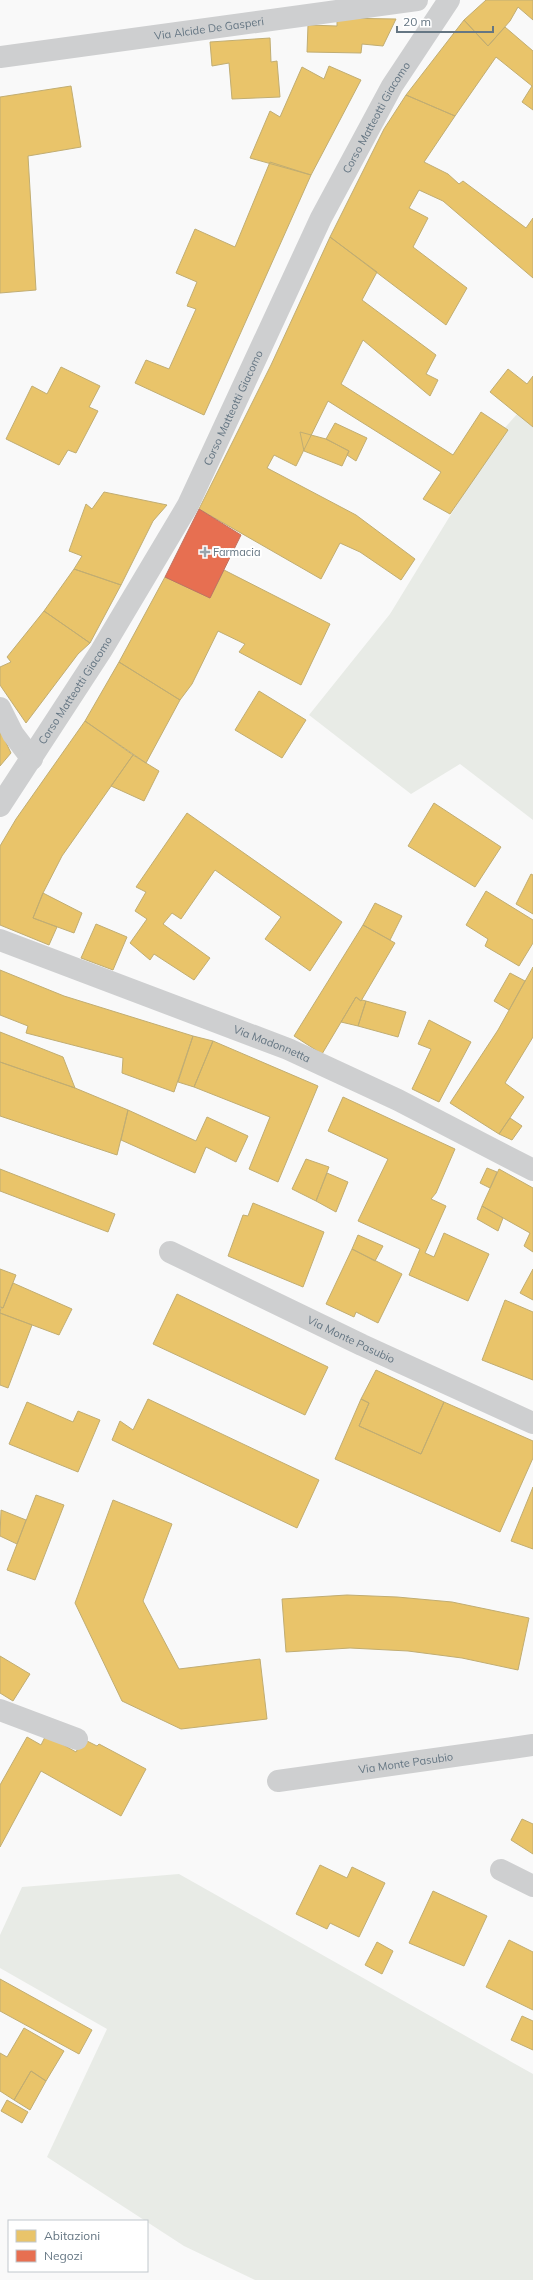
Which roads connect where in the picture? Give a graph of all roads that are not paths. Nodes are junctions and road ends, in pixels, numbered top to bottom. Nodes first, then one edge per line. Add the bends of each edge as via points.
1 (417, 0) edge
2 (449, 0) edge
3 (0, 57) edge
4 (0, 708) edge
5 (32, 759) junction
6 (0, 806) edge
7 (0, 940) edge
8 (533, 1170) edge
9 (170, 1252) dead end
10 (533, 1423) edge
11 (0, 1710) edge
12 (77, 1740) dead end
13 (533, 1745) edge
14 (278, 1781) dead end
15 (501, 1870) dead end
16 (533, 1886) edge

1 - 3 street, Via Alcide De Gasperi
2 - 5 street, Corso Matteotti Giacomo via 392,86 321,218 188,505 101,651
4 - 5 street via 13,734
5 - 6 street, Corso Matteotti Giacomo
7 - 8 street, Via Madonnetta via 288,1049 398,1100
9 - 10 street, Via Monte Pasubio via 362,1345
11 - 12 street
13 - 14 street, Via Monte Pasubio
15 - 16 street

